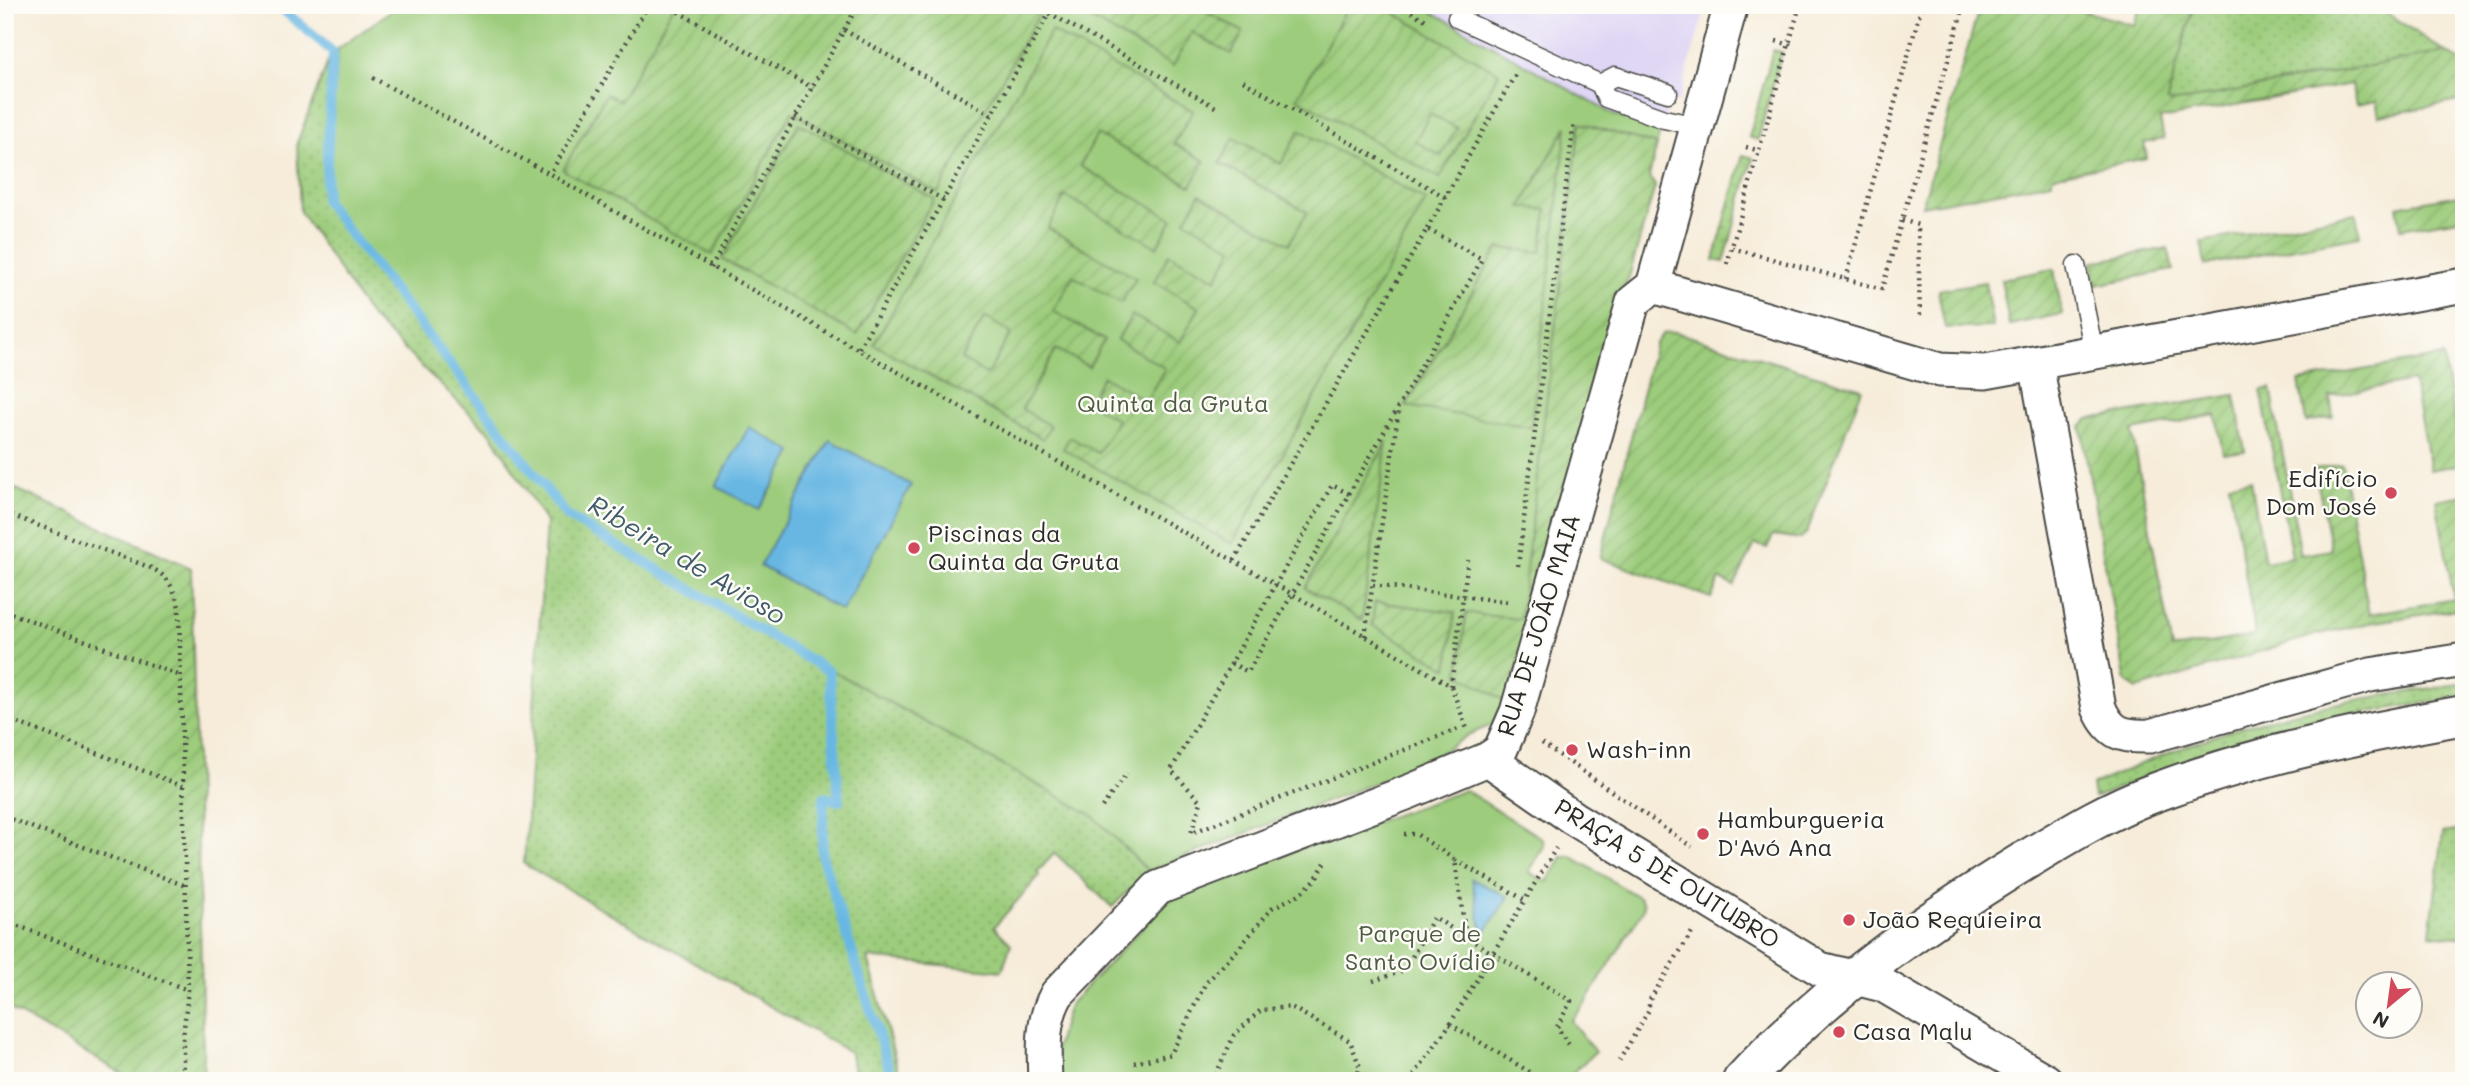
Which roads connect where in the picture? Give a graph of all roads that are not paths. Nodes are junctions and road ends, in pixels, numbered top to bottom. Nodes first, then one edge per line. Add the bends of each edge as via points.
1 (1731, 5) edge
2 (1457, 18) dead end
3 (1600, 84) junction
4 (1668, 93) dead end
5 (1697, 127) junction
6 (2076, 265) dead end
7 (2464, 285) edge
8 (1653, 286) junction
9 (2094, 352) junction
10 (2036, 363) junction
11 (2464, 660) edge
12 (2464, 715) edge
13 (1488, 759) junction
14 (1852, 978) junction
15 (1045, 1081) edge
16 (1742, 1081) edge
17 (2046, 1081) edge

1 - 5 street, RUA DE JOÃO MAIA
2 - 3 lane
3 - 4 lane via 1615,76
3 - 5 lane via 1606,98
5 - 8 street, RUA DE JOÃO MAIA
6 - 9 lane
7 - 9 street
8 - 10 street via 1940,370 1984,372
8 - 13 street, RUA DE JOÃO MAIA via 1633,302 1517,712 1500,751
9 - 10 street
10 - 11 street via 2099,708 2105,723 2117,733 2150,736 2370,675
12 - 14 main road via 2294,749 2149,794 2071,832 1968,895
13 - 14 street, PRAÇA 5 DE OUTUBRO via 1573,817 1820,969
13 - 15 street, RUA DE JOÃO MAIA via 1158,888 1057,994 1048,1010
14 - 16 main road
14 - 17 street, PRAÇA 5 DE OUTUBRO via 1883,985

